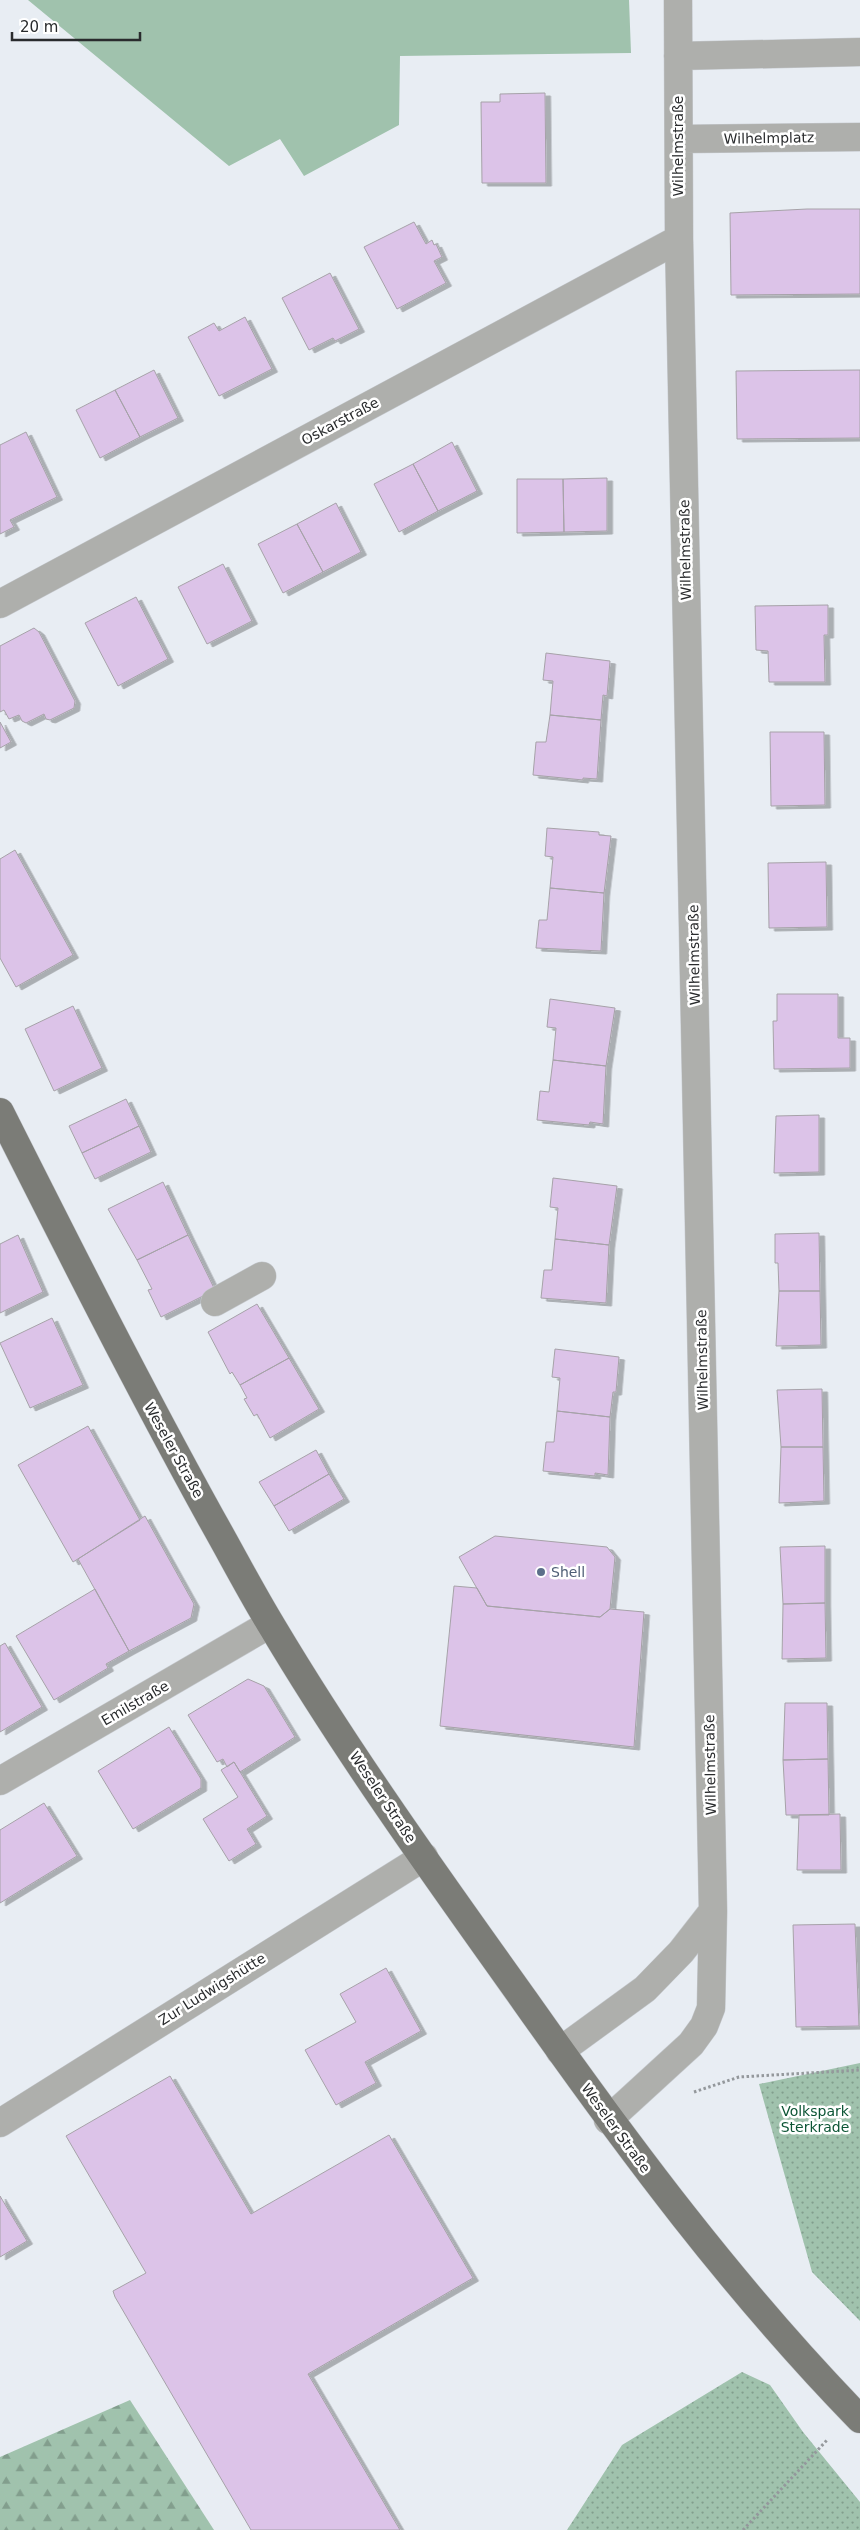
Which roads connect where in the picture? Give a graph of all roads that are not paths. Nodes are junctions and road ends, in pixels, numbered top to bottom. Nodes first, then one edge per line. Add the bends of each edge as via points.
1 (678, 0) edge
2 (860, 52) edge
3 (678, 56) junction
4 (860, 137) edge
5 (678, 139) junction
6 (679, 239) junction
7 (0, 604) edge
8 (0, 1112) edge
9 (262, 1276) dead end
10 (215, 1302) dead end
11 (270, 1624) junction
12 (0, 1781) edge
13 (424, 1857) junction
14 (713, 1911) junction
15 (560, 2051) junction
16 (608, 2120) junction
17 (0, 2123) edge
18 (857, 2416) edge

1 - 3 street, Wilhelmstraße
2 - 3 street
3 - 5 street, Wilhelmstraße
4 - 5 street, Wilhelmplatz
5 - 6 street, Wilhelmstraße
6 - 7 street, Oskarstraße
6 - 14 street, Wilhelmstraße
8 - 11 main road, Weseler Straße via 116,1344
9 - 10 street
11 - 12 street, Emilstraße
11 - 13 main road, Weseler Straße
13 - 15 main road, Weseler Straße
13 - 17 street, Zur Ludwigshütte
14 - 15 street via 681,1952 645,1989
14 - 16 street, Wilhelmstraße via 711,2008 704,2026 691,2044
15 - 16 main road, Weseler Straße
16 - 18 main road, Weseler Straße via 762,2311

